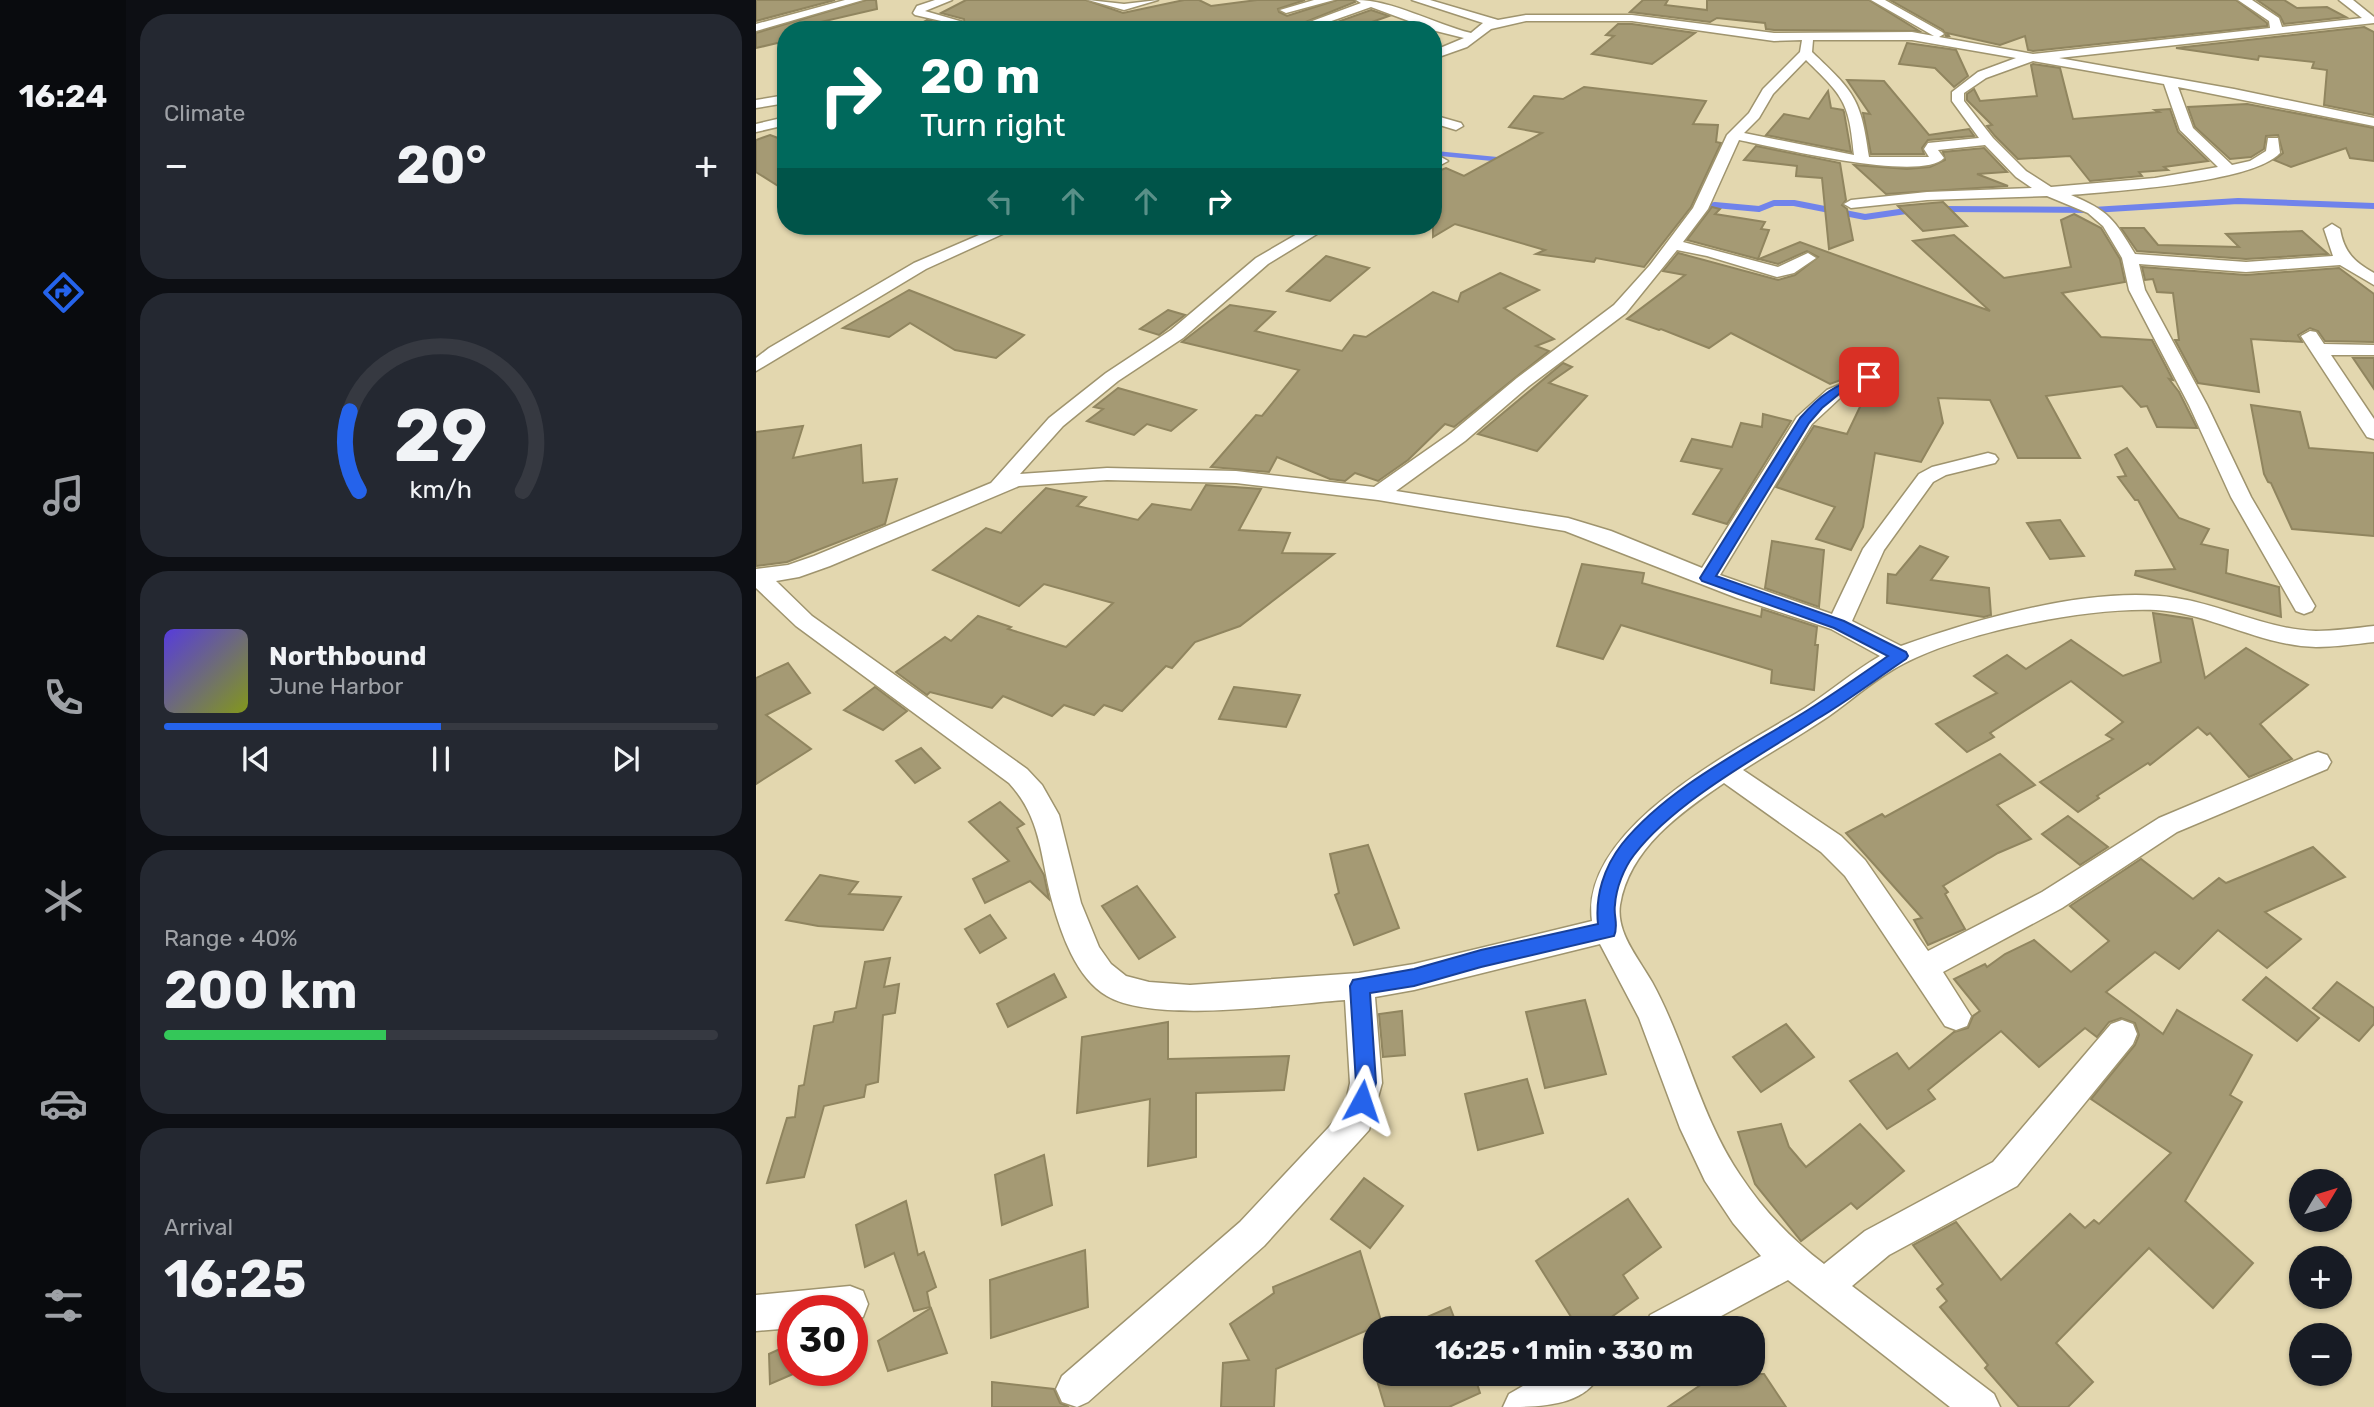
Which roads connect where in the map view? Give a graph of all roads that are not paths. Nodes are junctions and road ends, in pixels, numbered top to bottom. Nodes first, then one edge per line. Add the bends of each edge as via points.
1 (857, 0) edge
2 (946, 0) edge
3 (1094, 0) edge
4 (1152, 0) edge
5 (1328, 0) edge
6 (1418, 0) edge
7 (1877, 0) edge
8 (2244, 0) edge
9 (2345, 0) edge
10 (1366, 2) edge
11 (1536, 4) dead end
12 (1286, 10) dead end
13 (2372, 20) edge
14 (781, 21) edge
15 (944, 21) edge
16 (1317, 21) edge
17 (1418, 21) edge
18 (777, 22) edge
19 (1497, 22) junction
20 (756, 28) edge
21 (1442, 29) edge
22 (2276, 29) junction
23 (1475, 37) junction
24 (1951, 41) junction
25 (1807, 45) junction
26 (1442, 51) edge
27 (2028, 58) junction
28 (2171, 83) junction
29 (777, 100) edge
30 (756, 103) edge
31 (1442, 122) edge
32 (2374, 122) edge
33 (777, 123) edge
34 (1456, 126) dead end
35 (756, 128) edge
36 (1734, 135) junction
37 (1988, 141) junction
38 (2273, 141) dead end
39 (1862, 161) junction
40 (2229, 170) junction
41 (2047, 191) junction
42 (1851, 204) dead end
43 (2332, 229) dead end
44 (991, 235) edge
45 (1307, 235) edge
46 (1673, 245) junction
47 (1808, 258) dead end
48 (2130, 258) junction
49 (2344, 260) junction
50 (2374, 280) edge
51 (2374, 350) edge
52 (756, 366) edge
53 (1869, 377) dead end
54 (2374, 433) edge
55 (1988, 459) dead end
56 (1000, 484) junction
57 (1378, 494) junction
58 (756, 576) edge
59 (1707, 578) junction
60 (2304, 606) dead end
61 (1839, 624) junction
62 (2374, 634) edge
63 (1900, 656) junction
64 (2318, 762) dead end
65 (1723, 769) junction
66 (1608, 930) junction
67 (1922, 968) junction
68 (1359, 986) junction
69 (1956, 1017) dead end
70 (2122, 1034) dead end
71 (1790, 1260) junction
72 (1824, 1286) junction
73 (777, 1310) edge
74 (756, 1312) edge
75 (1685, 1316) edge
76 (1560, 1386) edge
77 (1075, 1389) dead end
78 (1522, 1407) edge
79 (1981, 1407) edge

1 - 14 street
2 - 15 street via 921,8 919,13
3 - 4 street via 1124,7
5 - 12 street
6 - 19 street
7 - 24 street
8 - 22 street via 2275,20
9 - 13 street
10 - 16 street
10 - 17 street
11 - 19 street
13 - 22 street
18 - 20 street
19 - 23 street
19 - 25 street via 1617,18
21 - 23 street
22 - 27 street
23 - 26 street
24 - 25 street via 1886,35
24 - 27 street
25 - 36 street
25 - 39 street via 1844,90 1857,118
27 - 28 street
27 - 37 street via 1982,75 1958,92 1958,101
28 - 32 street
28 - 40 street via 2187,130
29 - 30 street
31 - 34 street
33 - 35 street
36 - 39 street
36 - 46 street via 1700,209
37 - 39 street via 1933,146 1937,158 1932,161
37 - 41 street via 2021,174
38 - 40 street via 2273,153 2266,158
40 - 41 street
41 - 42 street
41 - 48 street via 2102,216
43 - 49 street via 2333,246
44 - 52 street via 920,266
45 - 56 street via 1262,261 1177,334 1056,422
46 - 47 street via 1777,272
46 - 57 street via 1620,309
48 - 49 street via 2272,267
48 - 60 street via 2137,290 2241,497
49 - 50 street
51 - 54 street via 2314,342
53 - 59 street via 1840,387 1804,421
55 - 61 street via 1926,478 1874,549
56 - 57 street via 1030,477 1171,474
56 - 58 street via 822,561 791,572
57 - 59 street via 1568,525
58 - 68 street via 804,621 1018,776 1033,792 1046,815 1076,931 1101,973 1118,987 1149,996 1190,998
59 - 61 street
61 - 63 street
62 - 63 street via 2302,638 2183,608 2137,603 2063,610
63 - 65 street
64 - 67 street via 2168,825 2052,900
65 - 66 street via 1663,814 1628,850 1613,875 1605,905
65 - 67 street via 1831,844 1855,868
66 - 68 street
66 - 71 street via 1666,1044 1708,1154 1763,1235
67 - 69 street
68 - 77 street via 1366,1083 1358,1119 1252,1234
70 - 72 street via 2004,1174 1877,1243
71 - 72 street
71 - 75 street
72 - 79 street
73 - 74 street
76 - 78 street

